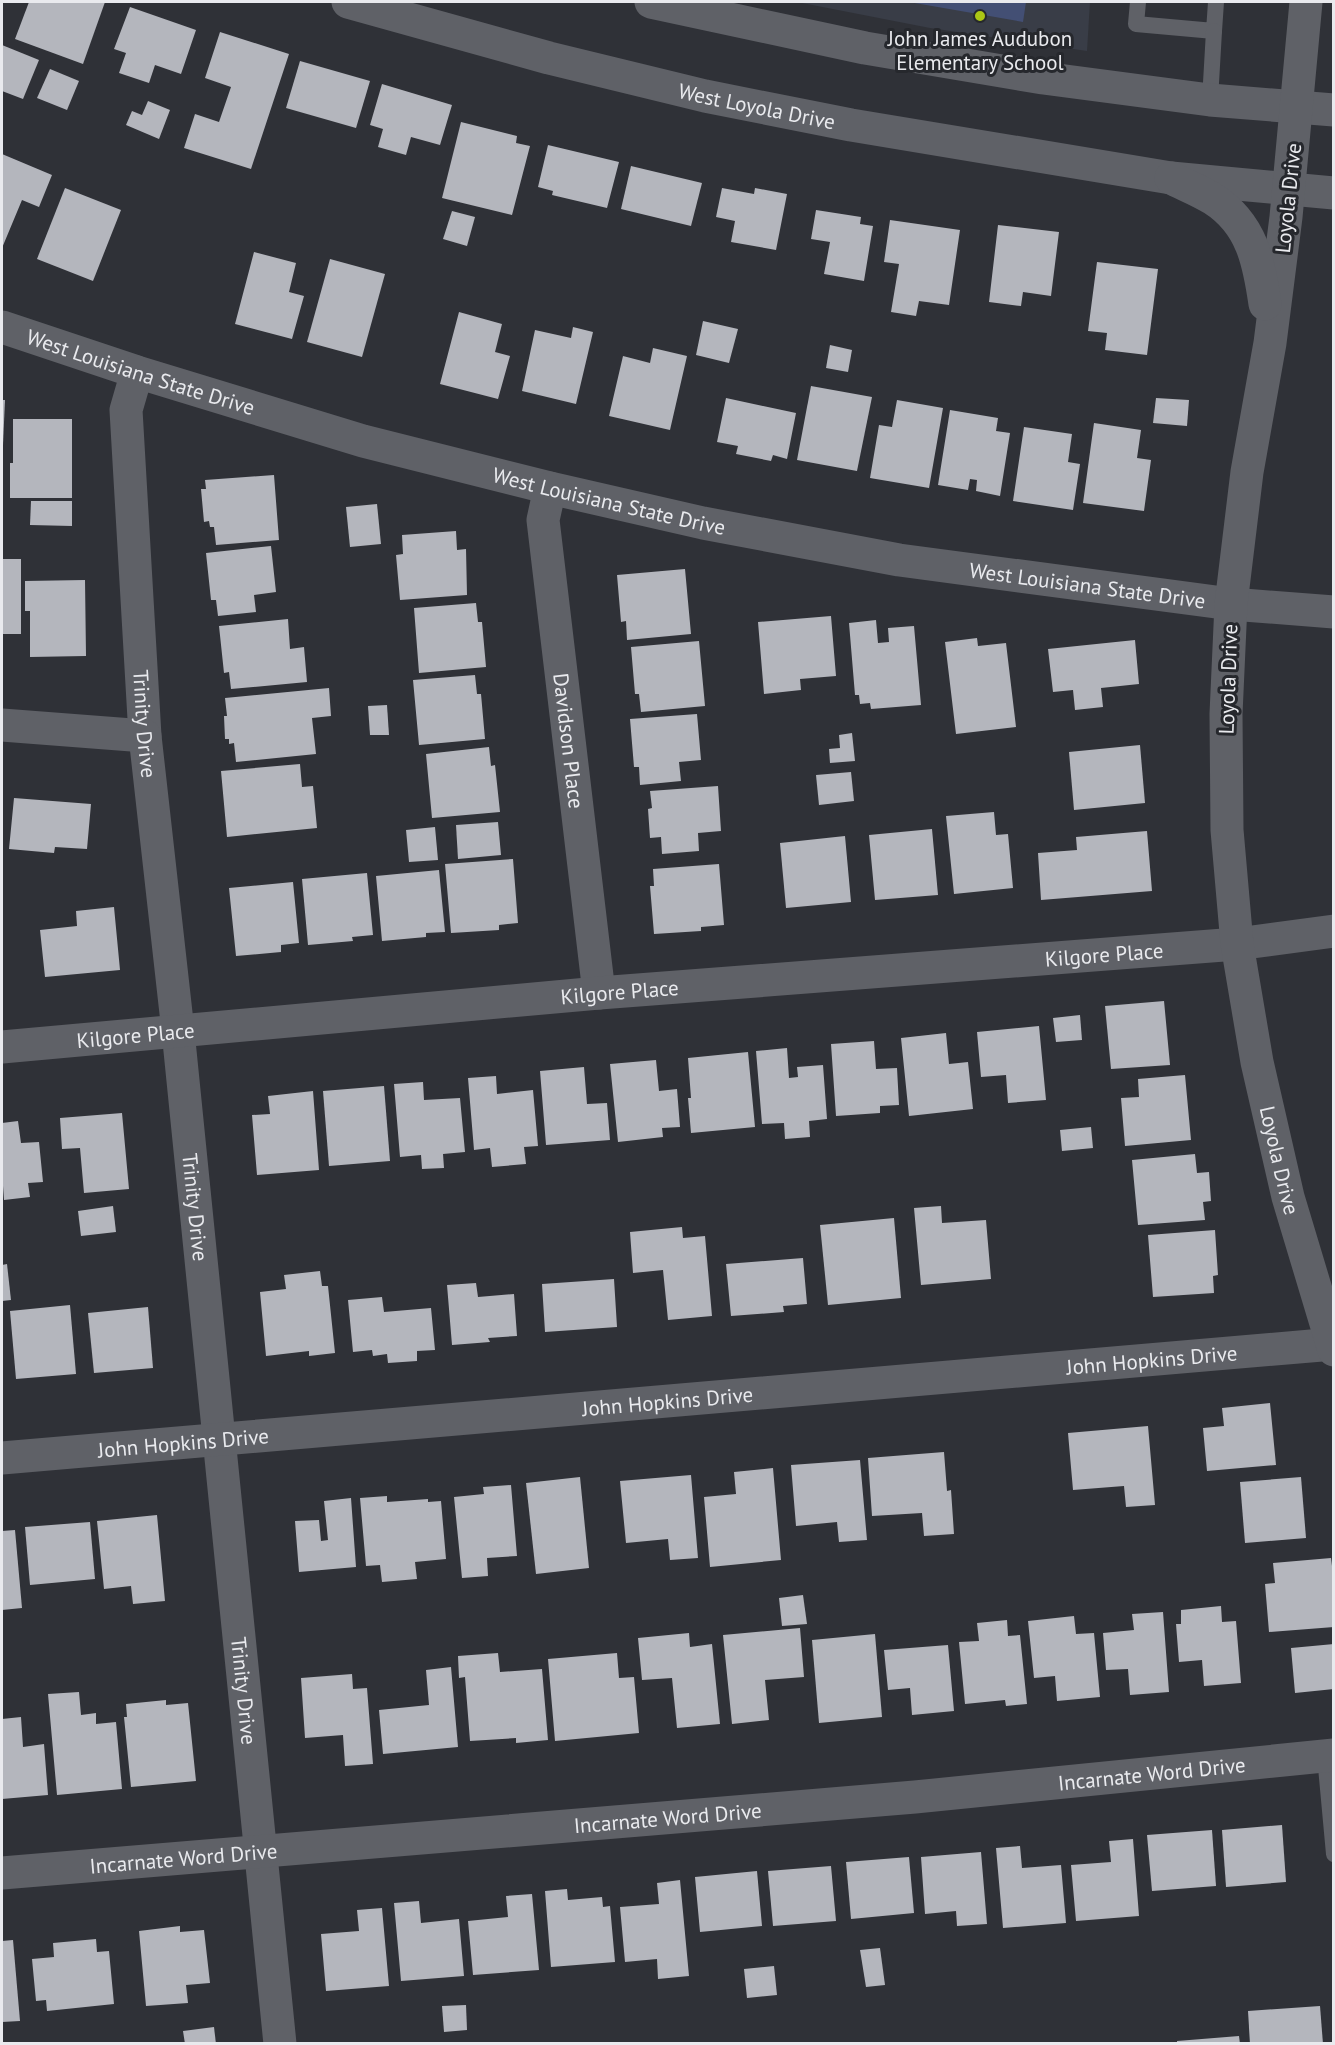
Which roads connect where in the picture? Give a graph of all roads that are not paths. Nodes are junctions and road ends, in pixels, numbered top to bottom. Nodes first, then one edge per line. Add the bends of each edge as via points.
1 (651, 2) edge
2 (1138, 2) edge
3 (1216, 2) edge
4 (1306, 2) edge
5 (359, 3) edge
6 (1214, 31) junction
7 (1210, 100) junction
8 (1297, 106) junction
9 (1334, 110) edge
10 (1171, 178) junction
11 (1290, 190) junction
12 (1334, 193) edge
13 (2, 327) edge
14 (1270, 343) junction
15 (136, 372) junction
16 (550, 488) junction
17 (1231, 604) junction
18 (1334, 612) edge
19 (2, 725) edge
20 (145, 736) junction
21 (1334, 931) edge
22 (1237, 944) junction
23 (599, 993) junction
24 (178, 1031) junction
25 (2, 1047) edge
26 (1333, 1346) edge
27 (219, 1440) junction
28 (2, 1458) edge
29 (1329, 1756) edge
30 (261, 1852) junction
31 (1334, 1854) edge
32 (2, 1873) edge
33 (280, 2043) edge

1 - 7 street via 865,48 1043,78
2 - 6 lane via 1136,24
3 - 6 lane
4 - 8 street, Loyola Drive
5 - 10 street, West Loyola Drive via 549,58 705,96 851,125
6 - 7 lane
7 - 8 street
8 - 9 street
8 - 11 street, Loyola Drive
10 - 11 street
10 - 14 street via 1214,200 1235,218 1250,239 1260,266
11 - 12 street
11 - 14 street, Loyola Drive
13 - 15 street, West Louisiana State Drive
14 - 17 street, Loyola Drive via 1247,472
15 - 16 street, West Louisiana State Drive via 363,441
15 - 20 street, Trinity Drive via 126,410
16 - 17 street, West Louisiana State Drive via 704,523 899,560
16 - 23 street, Davidson Place via 543,520
17 - 18 street, West Louisiana State Drive
17 - 22 street, Loyola Drive via 1226,714 1227,830
19 - 20 street
20 - 24 street, Trinity Drive
21 - 22 street, Kilgore Place
22 - 23 street, Kilgore Place
22 - 26 street, Loyola Drive via 1257,1062 1288,1197
23 - 24 street, Kilgore Place
24 - 25 street, Kilgore Place
24 - 27 street, Trinity Drive
26 - 27 street, John Hopkins Drive
27 - 28 street, John Hopkins Drive
27 - 30 street, Trinity Drive
29 - 30 street, Incarnate Word Drive via 915,1797
29 - 31 lane
30 - 32 street, Incarnate Word Drive
30 - 33 street, Trinity Drive

